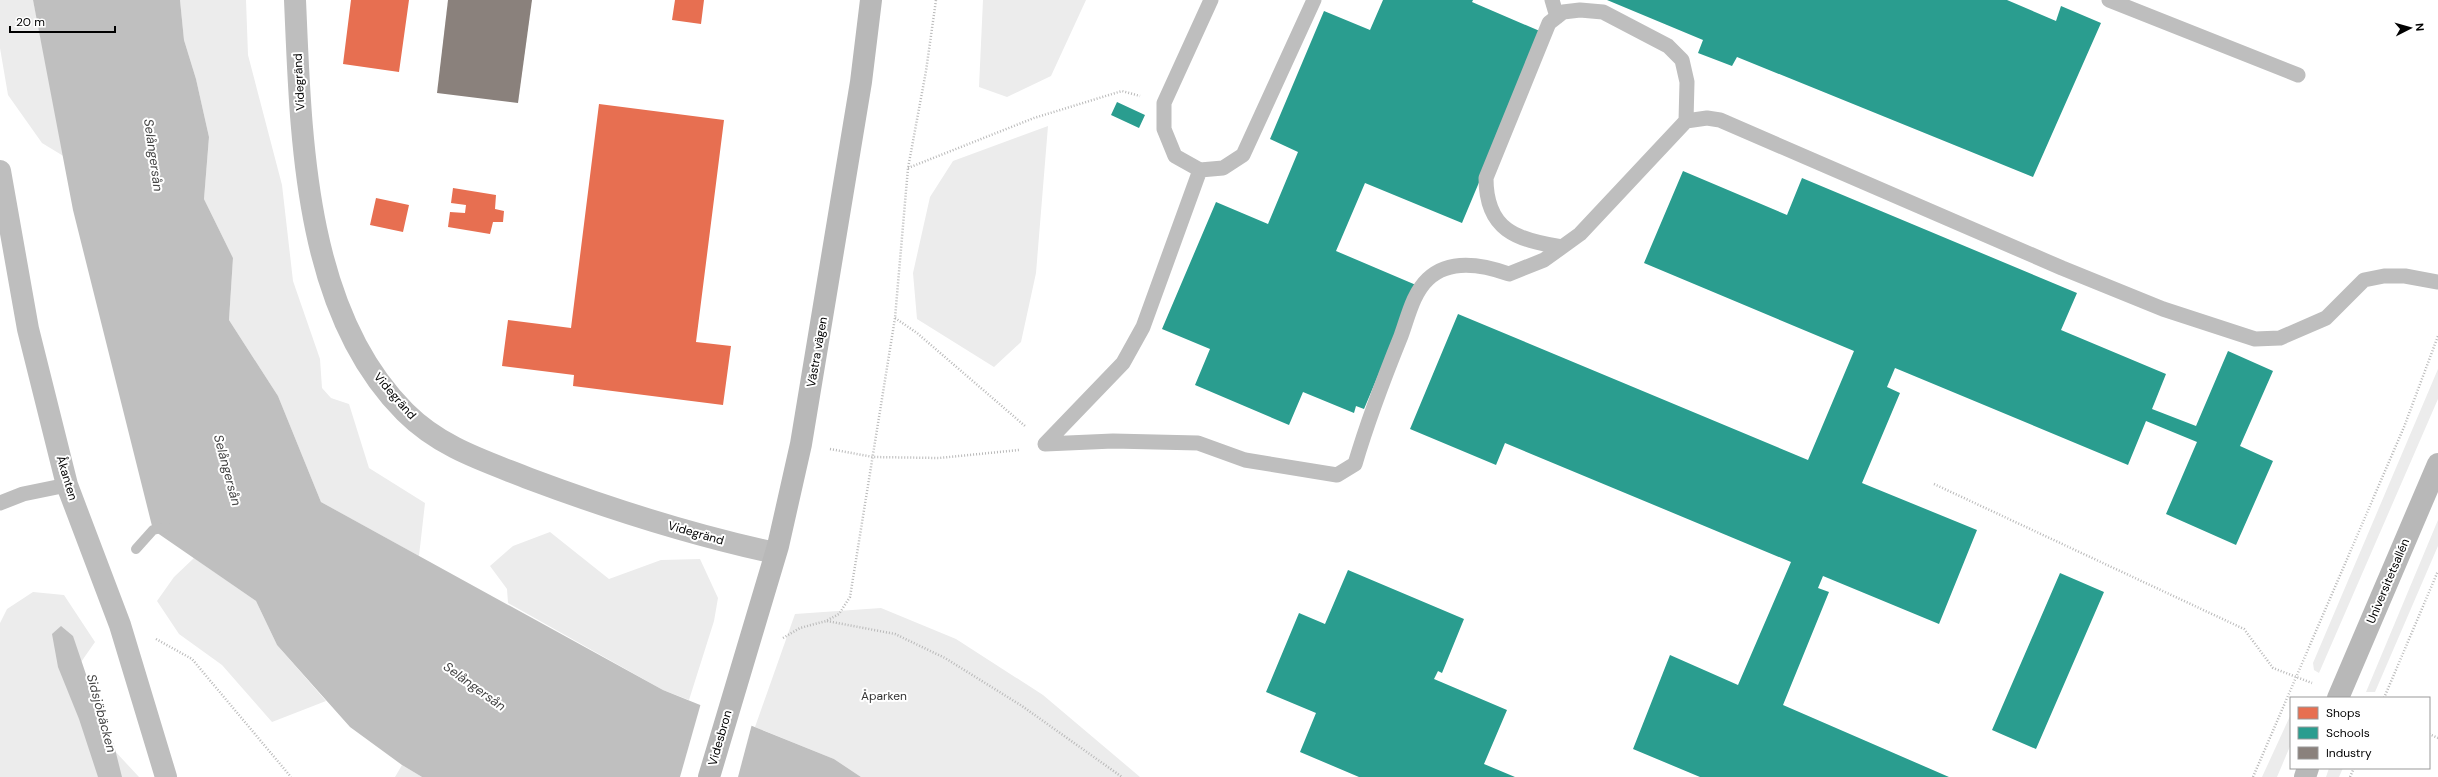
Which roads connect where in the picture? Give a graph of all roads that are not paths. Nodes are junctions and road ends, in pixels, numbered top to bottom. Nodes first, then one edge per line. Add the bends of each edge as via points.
1 (295, 0) edge
2 (871, 0) edge
3 (1211, 0) edge
4 (1314, 0) edge
5 (1552, 0) edge
6 (2109, 0) edge
7 (1557, 17) junction
8 (2298, 75) dead end
9 (1686, 121) junction
10 (1200, 170) junction
11 (0, 171) edge
12 (1562, 247) junction
13 (2438, 282) edge
14 (2438, 464) edge
15 (67, 486) junction
16 (0, 503) edge
17 (775, 553) junction
18 (2338, 697) edge
19 (732, 698) joint
20 (166, 777) edge
21 (709, 777) edge

1 - 17 street, Videgränd via 300,103 315,223 338,307 367,365 405,412 443,443 602,506
2 - 17 street, Västra vägen via 860,89 801,444
3 - 10 lane via 1164,103 1164,129 1175,156
4 - 10 lane via 1242,155 1223,168
5 - 7 lane
6 - 8 lane
7 - 9 lane via 1563,12 1580,10 1603,12 1668,46 1682,60 1687,82
7 - 12 lane via 1549,23 1486,178 1486,197 1493,216 1512,232 1534,242
9 - 12 lane via 1580,234
9 - 13 lane via 1707,118 1720,120 2062,268 2164,309 2255,339 2280,338 2326,318 2364,280 2391,276
10 - 12 lane via 1143,327 1123,363 1045,444 1198,443 1245,460 1337,475 1355,464 1369,417 1413,304 1429,278 1453,266 1484,265 1509,274 1544,260
11 - 15 street, Åkanten via 28,329
14 - 18 street, Universitetsallén
15 - 16 lane via 23,494
15 - 20 street, Åkanten via 120,625
17 - 19 street, Västra vägen
19 - 21 street, Videsbron

